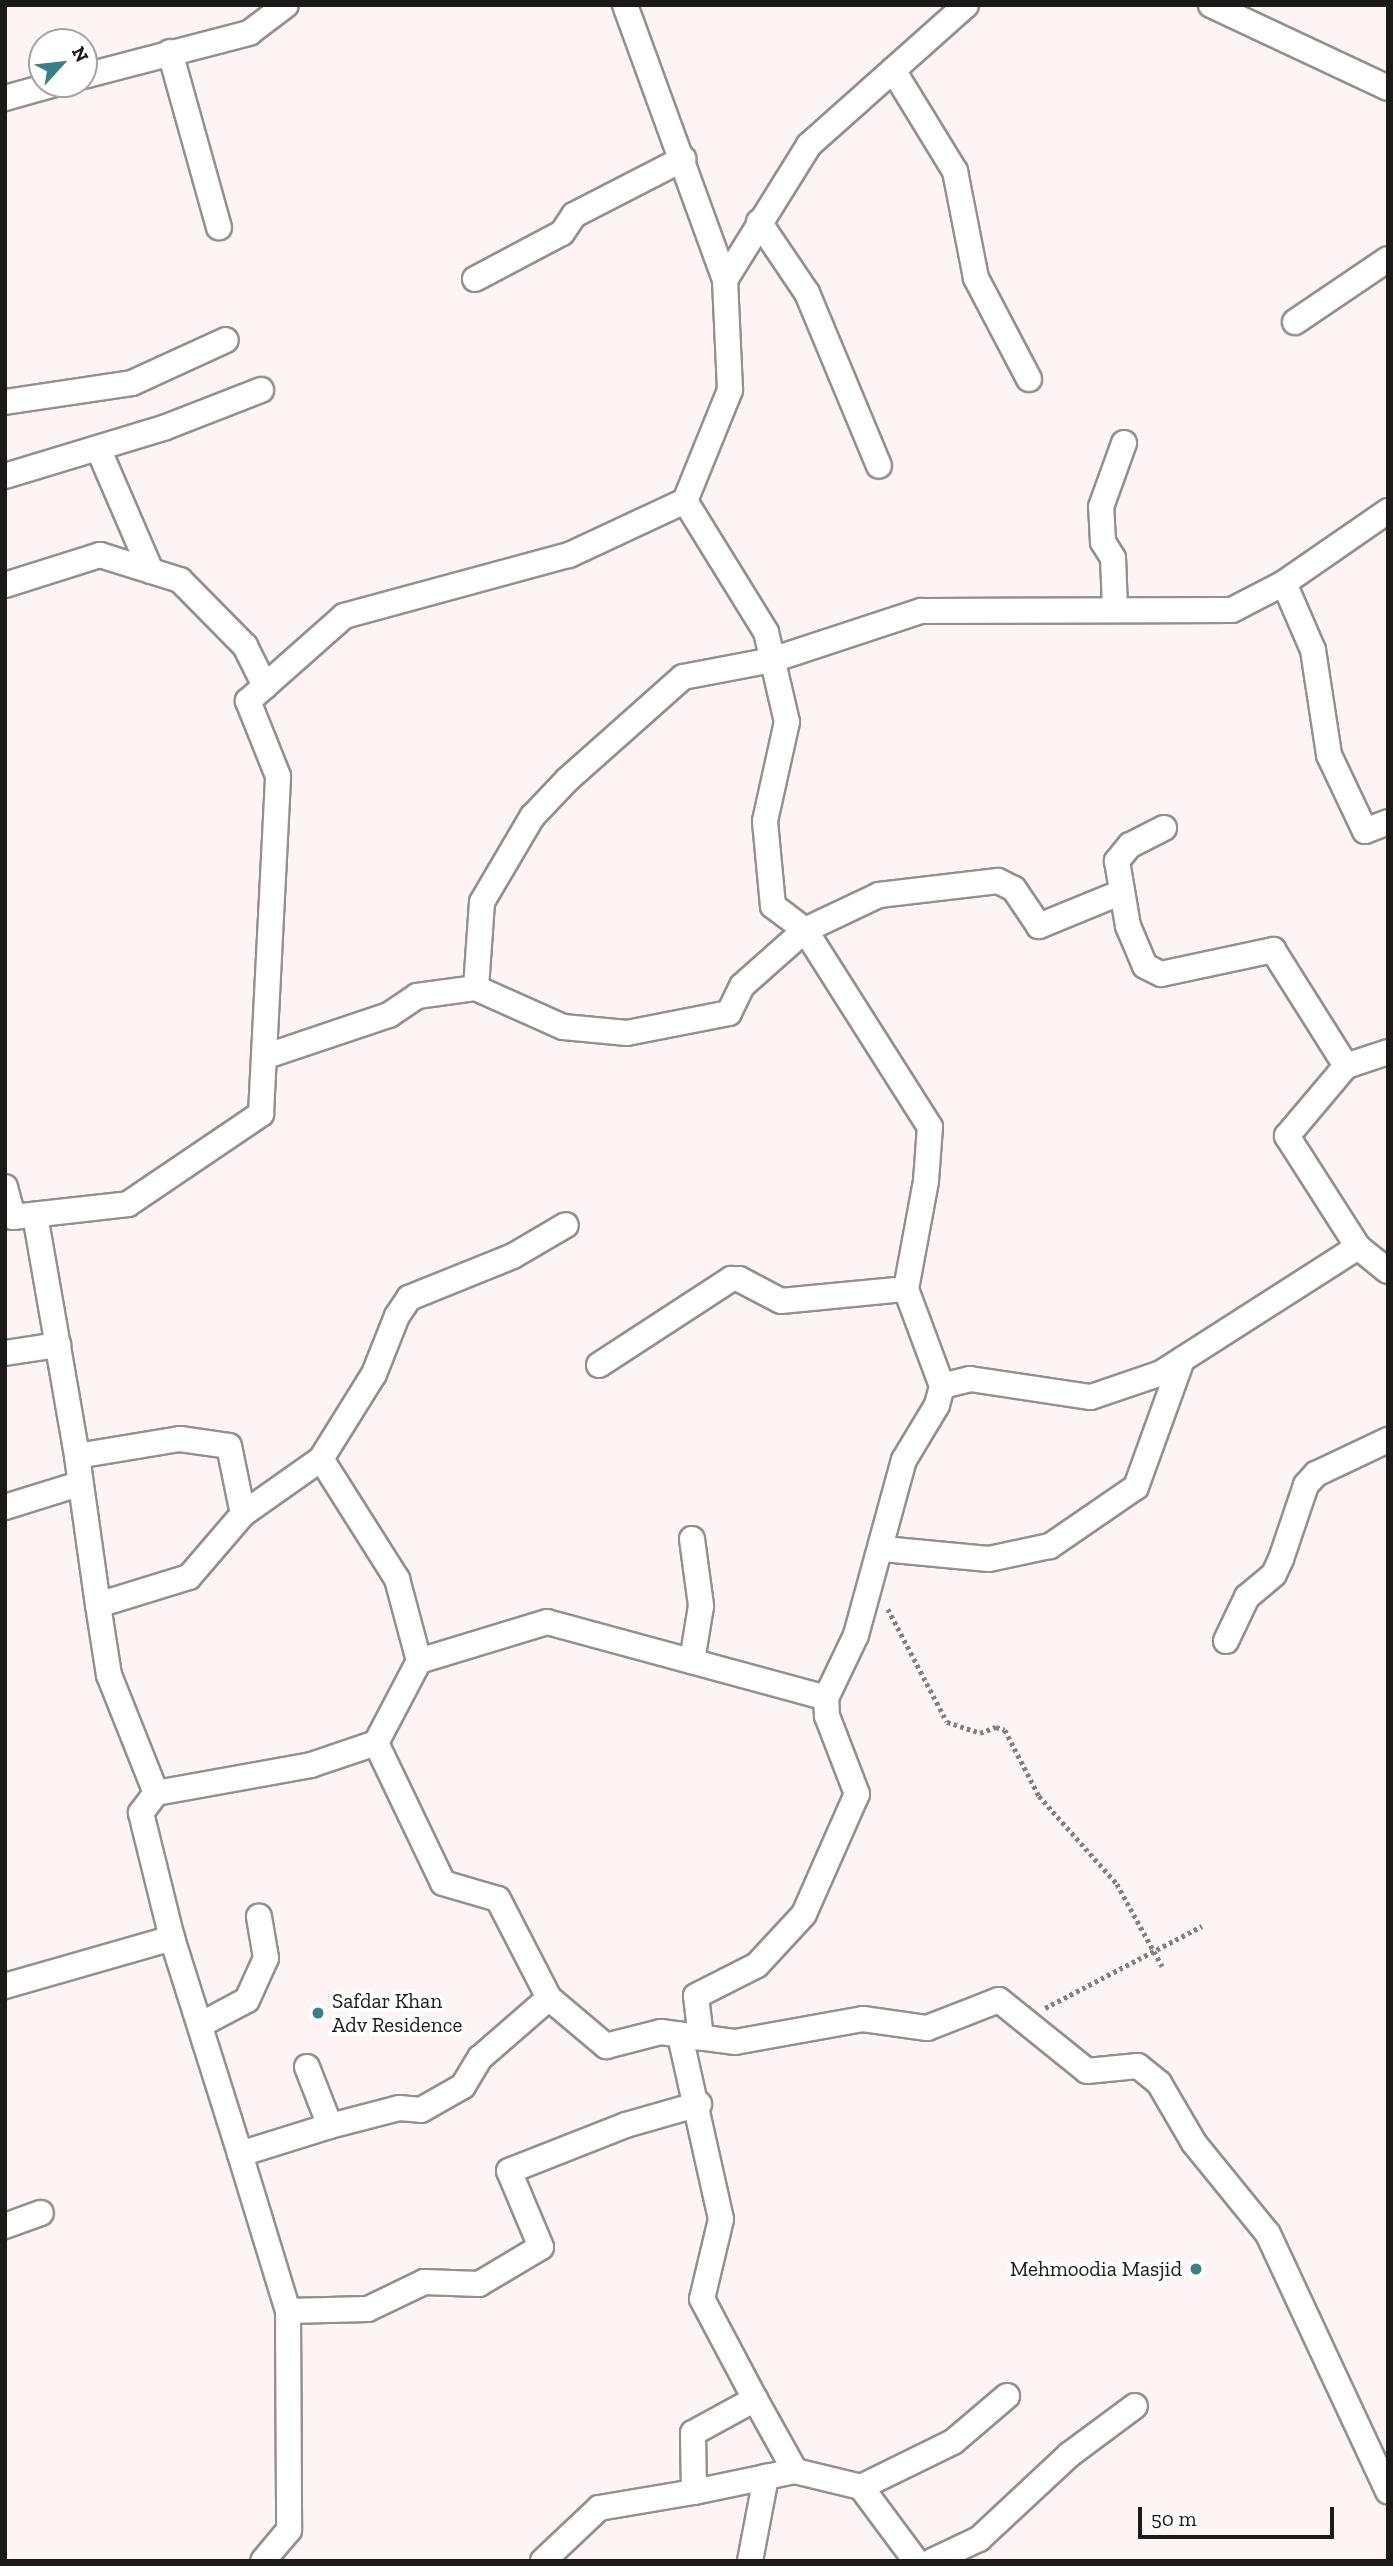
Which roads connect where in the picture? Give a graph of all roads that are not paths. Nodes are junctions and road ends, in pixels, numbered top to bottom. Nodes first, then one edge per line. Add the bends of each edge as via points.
1 (286, 5) edge
2 (625, 5) edge
3 (966, 5) edge
4 (1210, 5) edge
5 (170, 52) junction
6 (893, 71) junction
7 (98, 72) edge
8 (1388, 88) edge
9 (28, 92) edge
10 (5, 98) edge
11 (682, 159) junction
12 (759, 222) junction
13 (219, 227) dead end
14 (1388, 259) edge
15 (475, 279) dead end
16 (725, 280) junction
17 (1295, 322) dead end
18 (226, 340) dead end
19 (1030, 379) dead end
20 (261, 390) dead end
21 (5, 402) edge
22 (1124, 443) dead end
23 (98, 448) junction
24 (879, 466) dead end
25 (5, 477) edge
26 (685, 501) junction
27 (1388, 511) edge
28 (150, 570) junction
29 (1284, 583) junction
30 (5, 584) edge
31 (1115, 609) junction
32 (772, 660) junction
33 (265, 687) junction
34 (1388, 822) edge
35 (1164, 828) dead end
36 (1122, 892) junction
37 (805, 930) junction
38 (476, 988) junction
39 (1388, 1052) edge
40 (264, 1057) junction
41 (1346, 1066) junction
42 (5, 1187) edge
43 (18, 1216) edge
44 (566, 1225) dead end
45 (1359, 1247) junction
46 (1388, 1271) edge
47 (906, 1289) junction
48 (58, 1345) junction
49 (5, 1353) edge
50 (1182, 1360) junction
51 (599, 1365) dead end
52 (942, 1386) junction
53 (1388, 1440) edge
54 (77, 1456) junction
55 (321, 1459) junction
56 (79, 1484) junction
57 (5, 1507) edge
58 (243, 1514) junction
59 (692, 1539) dead end
60 (883, 1549) junction
61 (98, 1605) junction
62 (1226, 1641) dead end
63 (419, 1661) junction
64 (692, 1661) junction
65 (826, 1698) junction
66 (376, 1743) junction
67 (156, 1793) junction
68 (259, 1917) dead end
69 (172, 1938) junction
70 (5, 1986) edge
71 (550, 1998) junction
72 (200, 2025) junction
73 (690, 2036) junction
74 (307, 2067) dead end
75 (699, 2104) junction
76 (330, 2126) junction
77 (240, 2154) junction
78 (41, 2213) dead end
79 (5, 2226) edge
80 (288, 2311) junction
81 (1007, 2396) dead end
82 (755, 2399) junction
83 (1135, 2406) dead end
84 (795, 2471) junction
85 (766, 2477) junction
86 (861, 2487) junction
87 (1388, 2491) edge
88 (694, 2492) junction
89 (263, 2561) edge
90 (543, 2561) edge
91 (750, 2561) edge
92 (916, 2561) edge
93 (932, 2561) edge

1 - 5 street via 249,33
2 - 11 street
3 - 6 street
4 - 8 street
5 - 7 street
5 - 13 street
6 - 12 street via 809,145
6 - 19 street via 955,172 976,278
9 - 10 street
11 - 15 street via 574,215 562,233
11 - 16 street
12 - 16 street
12 - 24 street via 807,293
14 - 17 street
16 - 26 street via 730,390
18 - 21 street via 132,383
20 - 23 street
22 - 31 street via 1101,507 1103,542 1112,558
23 - 25 street
23 - 28 street
26 - 32 street via 766,632
26 - 33 street via 569,555 344,616
27 - 29 street
28 - 30 street via 100,555
28 - 33 street via 180,580 236,636
29 - 31 street via 1232,610
29 - 34 street via 1313,650 1329,755 1365,831
31 - 32 street via 921,611
32 - 37 street via 787,722 765,821 773,906
32 - 38 street via 683,677 532,817 482,902
33 - 40 street via 248,701 278,776
35 - 36 street via 1130,845 1117,861
36 - 37 street via 1039,926 1014,888 998,881 879,895
36 - 41 street via 1128,926 1151,972 1161,974 1273,950
37 - 38 street via 742,986 729,1013 627,1033 563,1027
37 - 47 street via 930,1127 926,1181
38 - 40 street via 417,996 388,1015
39 - 41 street
40 - 43 street via 261,1114 128,1204
41 - 45 street via 1287,1136
42 - 43 street
43 - 48 street
44 - 55 street via 513,1256 409,1298 374,1374
45 - 46 street
45 - 50 street
47 - 51 street via 780,1301 740,1279 731,1279
47 - 52 street
48 - 49 street
48 - 54 street
50 - 52 street via 1161,1373 1091,1397 970,1379
50 - 60 street via 1136,1486 1050,1546 989,1559
52 - 60 street via 937,1405 904,1460
53 - 62 street via 1316,1474 1306,1485 1274,1574 1247,1597
54 - 56 street
54 - 58 street via 180,1439 229,1446
55 - 58 street
55 - 63 street via 397,1579
56 - 57 street
56 - 61 street
58 - 61 street via 189,1577
59 - 64 street via 701,1606
60 - 65 street via 856,1635
61 - 67 street via 108,1675
63 - 64 street via 547,1622
63 - 66 street
64 - 65 street
65 - 73 street via 827,1716 857,1794 804,1914 757,1965 696,1996
66 - 67 street via 311,1765
66 - 71 street via 443,1883 498,1899
67 - 69 street via 141,1813
68 - 72 street via 266,1958 247,2000
69 - 70 street
69 - 72 street
71 - 73 street via 606,2046 661,2032
71 - 76 street via 480,2058 463,2086 421,2110 399,2108
72 - 77 street
73 - 75 street
73 - 87 street via 735,2042 863,2019 927,2028 999,2000 1087,2071 1138,2066 1159,2083 1194,2143 1268,2234
74 - 76 street
75 - 80 street via 626,2125 509,2171 541,2248 479,2284 424,2282 368,2309
75 - 82 street via 721,2219 702,2299
76 - 77 street
77 - 80 street
78 - 79 street
80 - 89 street via 289,2529
81 - 86 street via 953,2441
82 - 84 street
82 - 88 street via 693,2433
83 - 93 street via 1069,2455 979,2539
84 - 85 street
84 - 86 street
85 - 88 street
85 - 91 street
86 - 92 street
88 - 90 street via 599,2508

